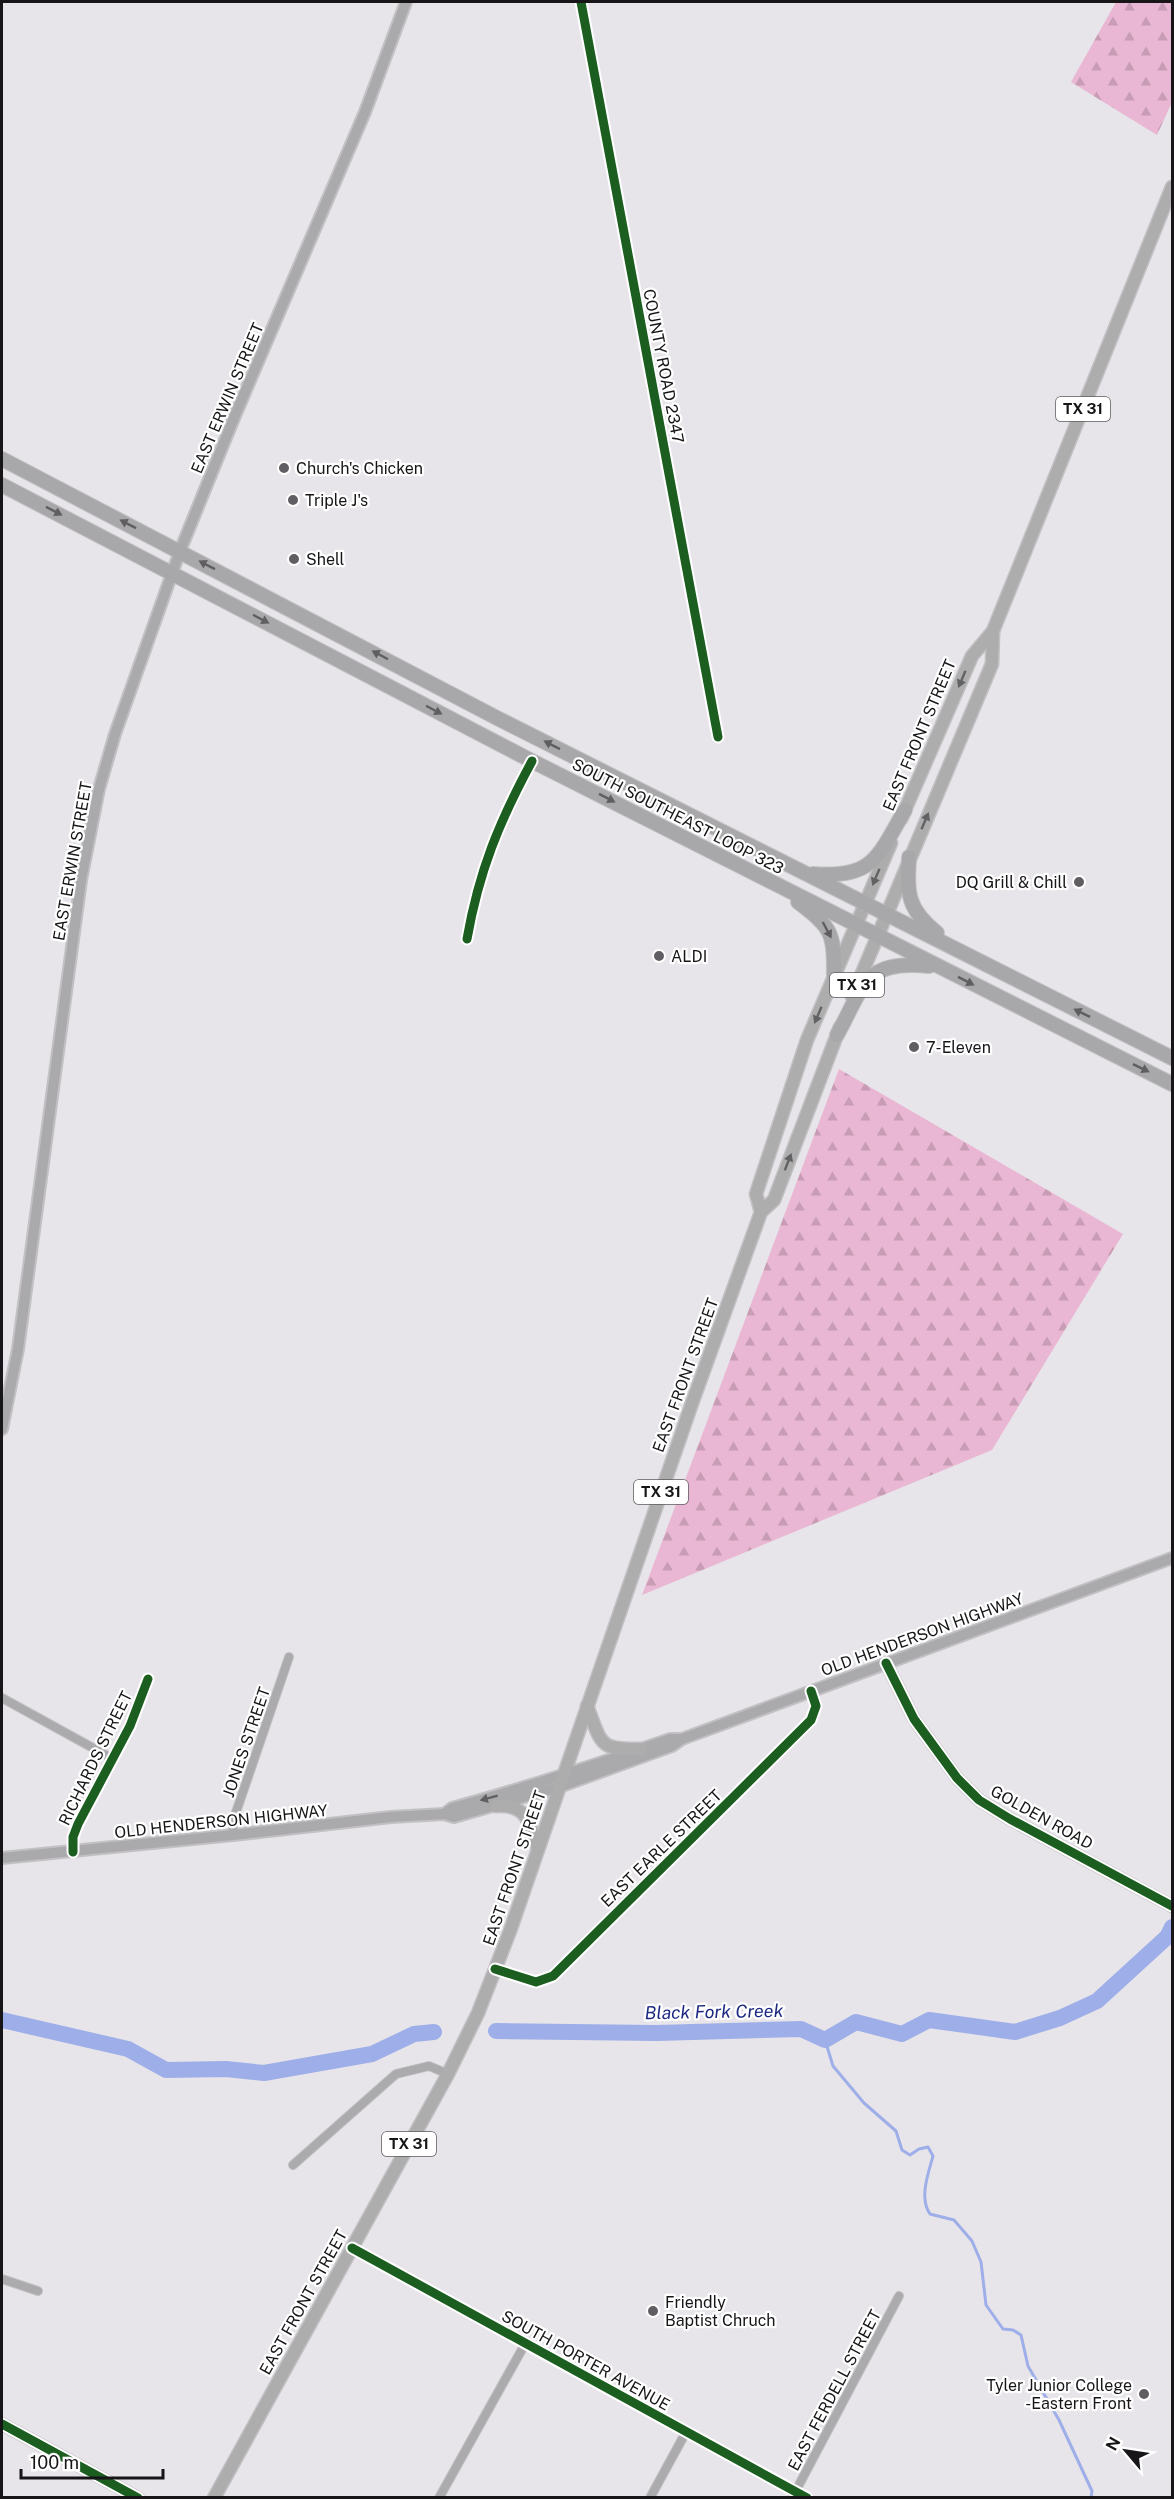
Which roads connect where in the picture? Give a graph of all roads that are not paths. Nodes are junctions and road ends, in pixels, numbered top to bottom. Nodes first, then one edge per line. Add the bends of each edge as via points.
1 (406, 2) edge
2 (581, 2) edge
3 (1173, 187) edge
4 (2, 459) edge
5 (2, 484) edge
6 (180, 551) junction
7 (172, 572) junction
8 (993, 631) junction
9 (718, 737) dead end
10 (531, 760) junction
11 (905, 810) junction
12 (909, 857) junction
13 (810, 873) junction
14 (768, 879) junction
15 (865, 903) junction
16 (886, 914) junction
17 (855, 924) junction
18 (877, 935) junction
19 (467, 939) dead end
20 (957, 950) junction
21 (938, 967) junction
22 (834, 975) junction
23 (837, 1035) junction
24 (1173, 1058) edge
25 (1173, 1084) edge
26 (761, 1212) junction
27 (2, 1429) edge
28 (1173, 1558) edge
29 (289, 1657) dead end
30 (886, 1663) junction
31 (148, 1679) dead end
32 (811, 1691) junction
33 (2, 1698) edge
34 (587, 1706) junction
35 (682, 1739) junction
36 (642, 1749) junction
37 (113, 1759) junction
38 (565, 1773) junction
39 (559, 1787) junction
40 (496, 1806) junction
41 (444, 1814) junction
42 (233, 1835) junction
43 (538, 1849) junction
44 (74, 1852) junction
45 (2, 1858) edge
46 (1173, 1906) edge
47 (495, 1970) junction
48 (448, 2074) junction
49 (293, 2165) dead end
50 (352, 2248) junction
51 (2, 2279) edge
52 (38, 2290) dead end
53 (899, 2296) dead end
54 (525, 2344) junction
55 (2, 2425) edge
56 (686, 2432) junction
57 (794, 2495) edge
58 (138, 2498) edge
59 (214, 2498) edge
60 (438, 2498) edge
61 (650, 2498) edge
62 (807, 2498) edge

1 - 6 main road, EAST ERWIN STREET via 368,105
2 - 9 street, COUNTY ROAD 2347
3 - 8 main road, TX 31
6 -> 4 highway, SOUTH SOUTHEAST LOOP 323
5 -> 7 highway, SOUTH SOUTHEAST LOOP 323
6 - 7 main road, EAST ERWIN STREET
13 -> 6 highway, SOUTH SOUTHEAST LOOP 323 via 497,718
7 -> 10 highway, SOUTH SOUTHEAST LOOP 323
7 - 27 main road, EAST ERWIN STREET via 110,752 92,821 18,1349
8 -> 11 main road, EAST FRONT STREET / TX 31 via 972,656
12 -> 8 main road, EAST FRONT STREET / TX 31 via 992,664
10 -> 14 highway, SOUTH SOUTHEAST LOOP 323
10 - 19 street via 488,854
11 - 13 highway via 880,852 863,868 847,874
11 -> 15 main road, EAST FRONT STREET / TX 31
12 - 16 main road, EAST FRONT STREET / TX 31
12 - 20 highway via 908,892 914,909
13 - 15 highway, SOUTH SOUTHEAST LOOP 323
14 - 17 highway, SOUTH SOUTHEAST LOOP 323
14 -> 22 highway via 828,927 834,947
15 - 16 highway, SOUTH SOUTHEAST LOOP 323
15 - 17 main road, EAST FRONT STREET / TX 31
16 - 18 main road, EAST FRONT STREET / TX 31
16 - 20 highway, SOUTH SOUTHEAST LOOP 323
17 - 18 highway, SOUTH SOUTHEAST LOOP 323
17 - 22 main road, EAST FRONT STREET / TX 31
18 - 21 highway, SOUTH SOUTHEAST LOOP 323
18 - 23 main road, EAST FRONT STREET / TX 31
24 -> 20 highway, SOUTH SOUTHEAST LOOP 323
21 - 23 highway via 899,964 876,972
21 -> 25 highway, SOUTH SOUTHEAST LOOP 323
22 -> 26 main road, EAST FRONT STREET / TX 31 via 807,1040 756,1194
26 -> 23 main road, EAST FRONT STREET / TX 31 via 774,1200
26 - 34 main road, EAST FRONT STREET / TX 31
28 - 30 main road, OLD HENDERSON HIGHWAY
29 - 42 street, JONES STREET via 233,1821
30 - 32 main road, OLD HENDERSON HIGHWAY
30 - 46 main road, GOLDEN ROAD via 914,1719 957,1778 979,1800
31 - 37 street, RICHARDS STREET
32 - 35 main road, OLD HENDERSON HIGHWAY
32 - 47 street, EAST EARLE STREET via 816,1706 811,1720 553,1977 536,1982
33 - 37 street
34 - 36 main road via 607,1746 616,1750
34 - 38 main road, EAST FRONT STREET / TX 31
35 - 36 main road, OLD HENDERSON HIGHWAY
35 - 39 main road, OLD HENDERSON HIGHWAY
36 - 38 main road, OLD HENDERSON HIGHWAY
37 - 44 street, RICHARDS STREET via 78,1824
38 - 39 main road, EAST FRONT STREET / TX 31
38 -> 41 main road, OLD HENDERSON HIGHWAY via 452,1808
39 - 40 main road, OLD HENDERSON HIGHWAY
39 - 43 main road, EAST FRONT STREET / TX 31
40 - 41 main road, OLD HENDERSON HIGHWAY via 454,1817
40 - 43 main road via 511,1806 524,1814
41 - 42 main road, OLD HENDERSON HIGHWAY
42 - 44 main road, OLD HENDERSON HIGHWAY
43 - 47 main road, EAST FRONT STREET / TX 31
44 - 45 main road, OLD HENDERSON HIGHWAY
47 - 48 main road, EAST FRONT STREET / TX 31
48 - 49 street via 429,2066 396,2074
48 - 50 main road, EAST FRONT STREET / TX 31
50 - 54 street, SOUTH PORTER AVENUE
50 - 59 main road, EAST FRONT STREET / TX 31
51 - 52 street
53 - 57 street, EAST FERDELL STREET
54 - 56 street, SOUTH PORTER AVENUE
54 - 60 street
55 - 58 main road
56 - 57 street, SOUTH PORTER AVENUE
56 - 61 street
57 - 62 street, SOUTH PORTER AVENUE

